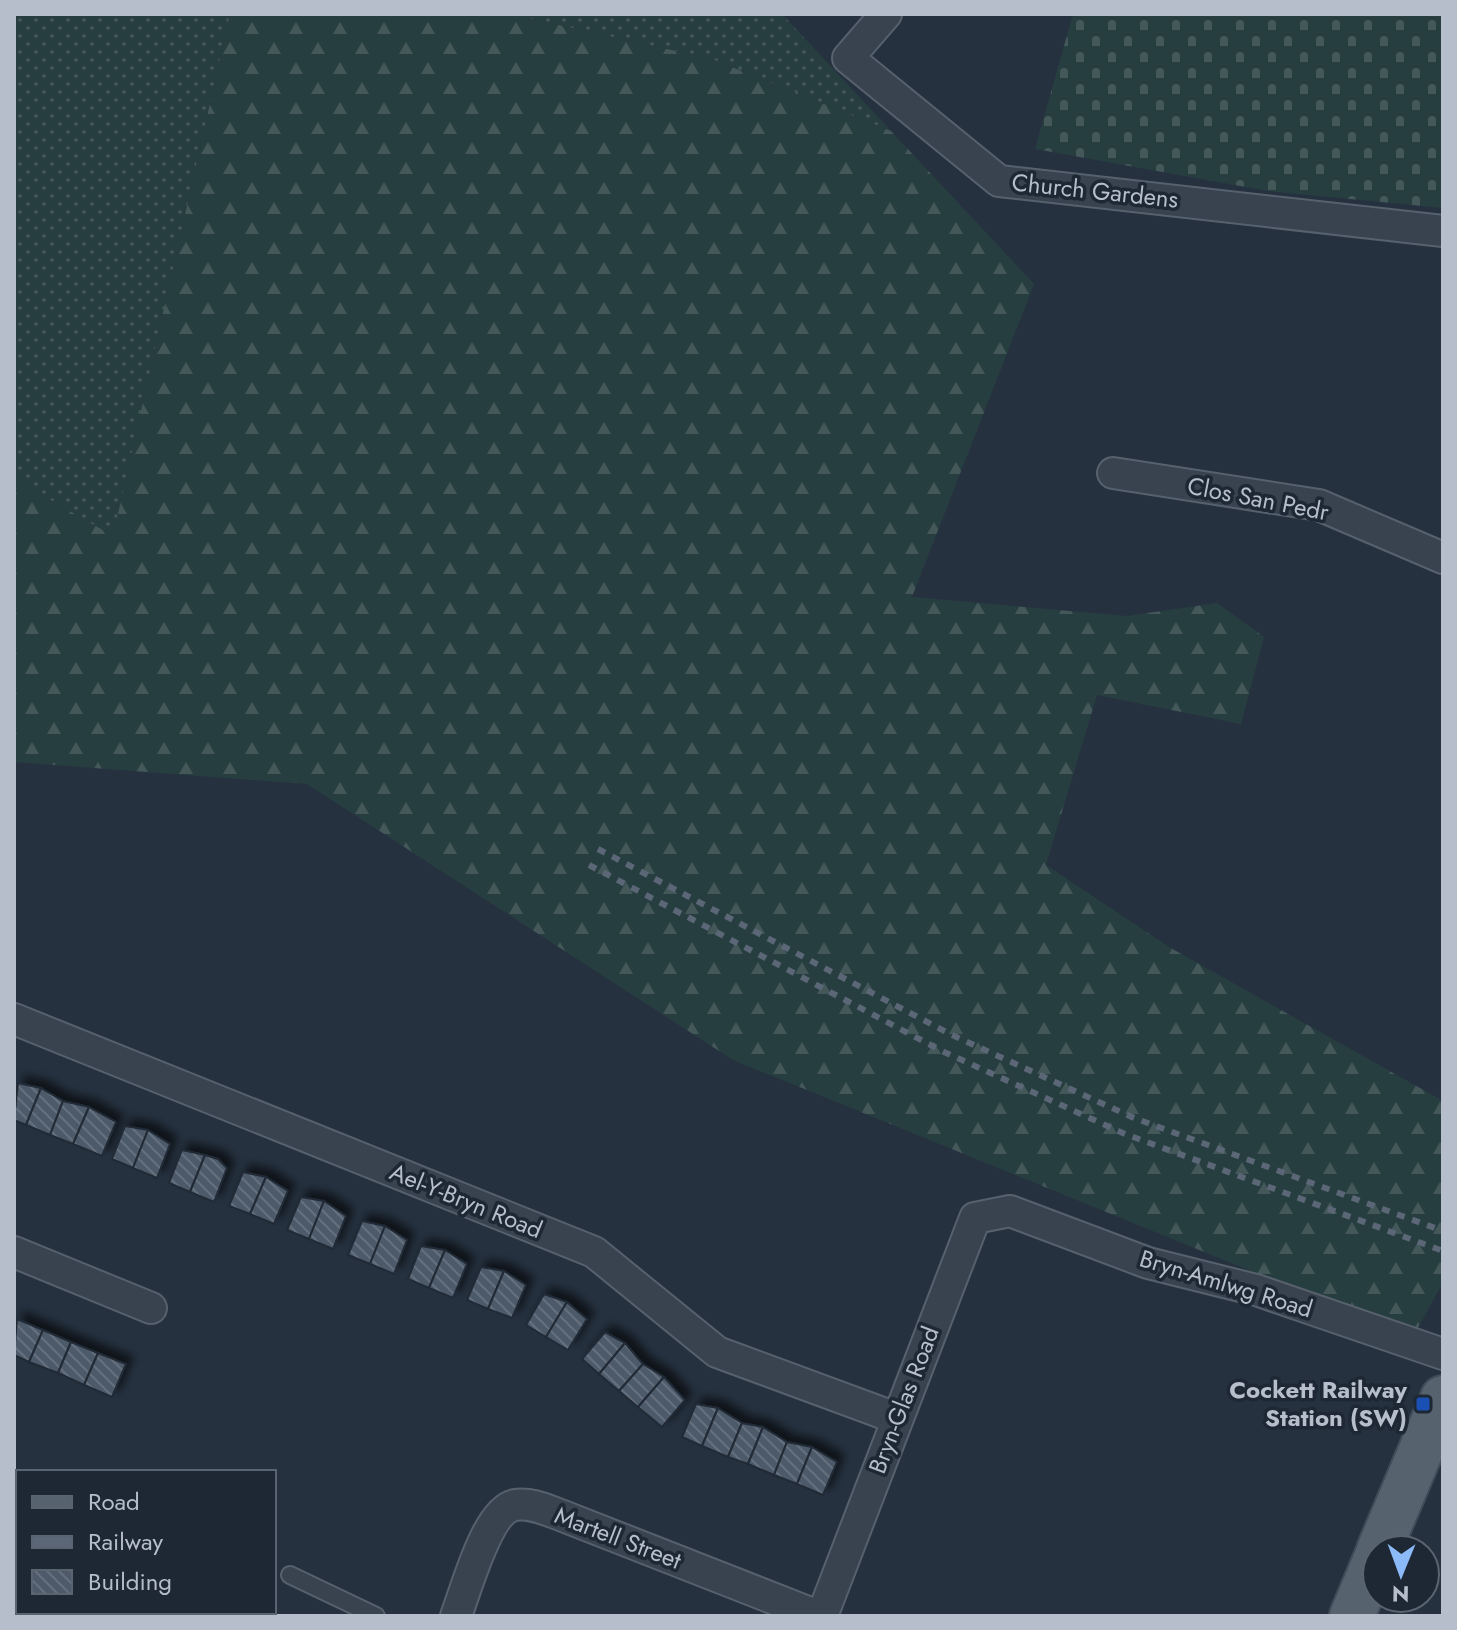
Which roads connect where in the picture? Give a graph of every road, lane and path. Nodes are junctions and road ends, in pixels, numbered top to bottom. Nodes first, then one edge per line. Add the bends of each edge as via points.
1 (886, 14) edge
2 (1443, 231) edge
3 (1113, 473) dead end
4 (1443, 558) edge
5 (14, 1019) edge
6 (1010, 1211) joint
7 (14, 1252) edge
8 (151, 1308) dead end
9 (1443, 1354) edge
10 (1443, 1398) edge
11 (896, 1418) junction
12 (1386, 1534) edge
13 (290, 1575) dead end
14 (1361, 1594) edge
15 (460, 1605) edge
16 (376, 1616) edge
17 (820, 1616) edge
18 (1352, 1616) edge

1 - 2 street, Church Gardens via 848,58 999,181
3 - 4 street, Clos San Pedr via 1319,505
5 - 11 street, Ael-Y-Bryn Road via 594,1252 717,1352
6 - 9 street, Bryn-Amlwg Road via 1148,1263 1256,1290
6 - 11 street, Bryn-Glas Road via 975,1218
7 - 8 street
10 - 12 main road
11 - 17 street, Bryn-Glas Road
13 - 16 lane
14 - 18 main road
15 - 17 street, Martell Street via 494,1520 515,1505 530,1505

